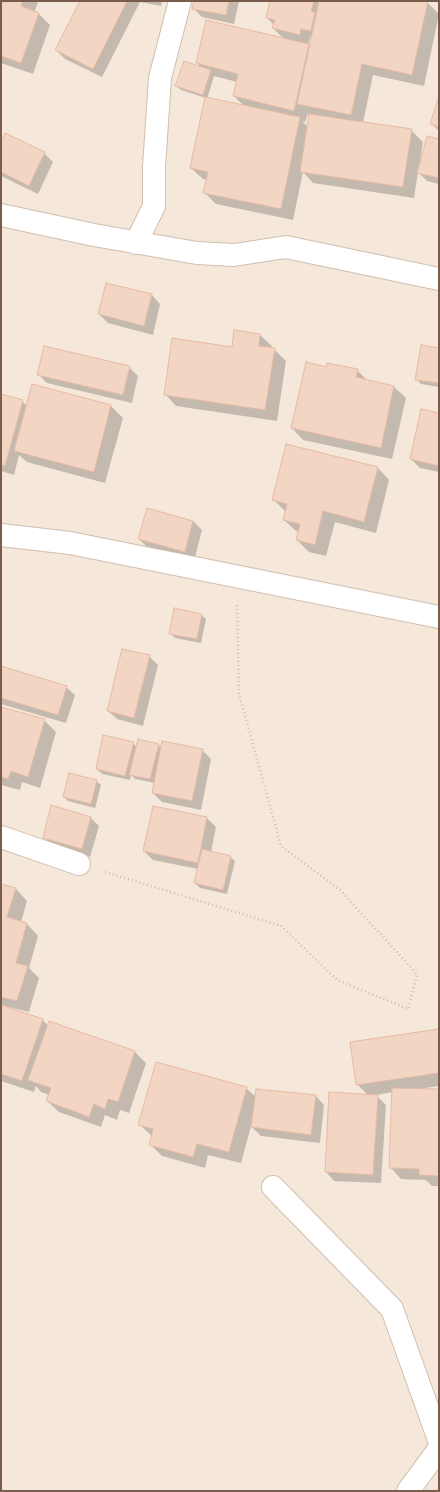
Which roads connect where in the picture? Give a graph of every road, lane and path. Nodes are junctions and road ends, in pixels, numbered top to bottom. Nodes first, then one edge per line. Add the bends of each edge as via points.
1 (180, 1) edge
2 (1, 215) edge
3 (136, 243) junction
4 (439, 278) edge
5 (1, 535) edge
6 (236, 576) junction
7 (439, 617) edge
8 (1, 837) edge
9 (79, 864) joint
10 (273, 1187) dead end
11 (439, 1440) edge
12 (439, 1449) edge
13 (408, 1491) edge

1 - 3 street via 160,78 154,206
2 - 3 street
3 - 4 street via 197,254 234,255 286,247
5 - 6 street via 70,543
6 - 7 street
6 - 9 path via 239,694 281,846 340,890 417,974 408,1009 336,980 281,926
8 - 9 street
10 - 11 street via 392,1309
12 - 13 street

